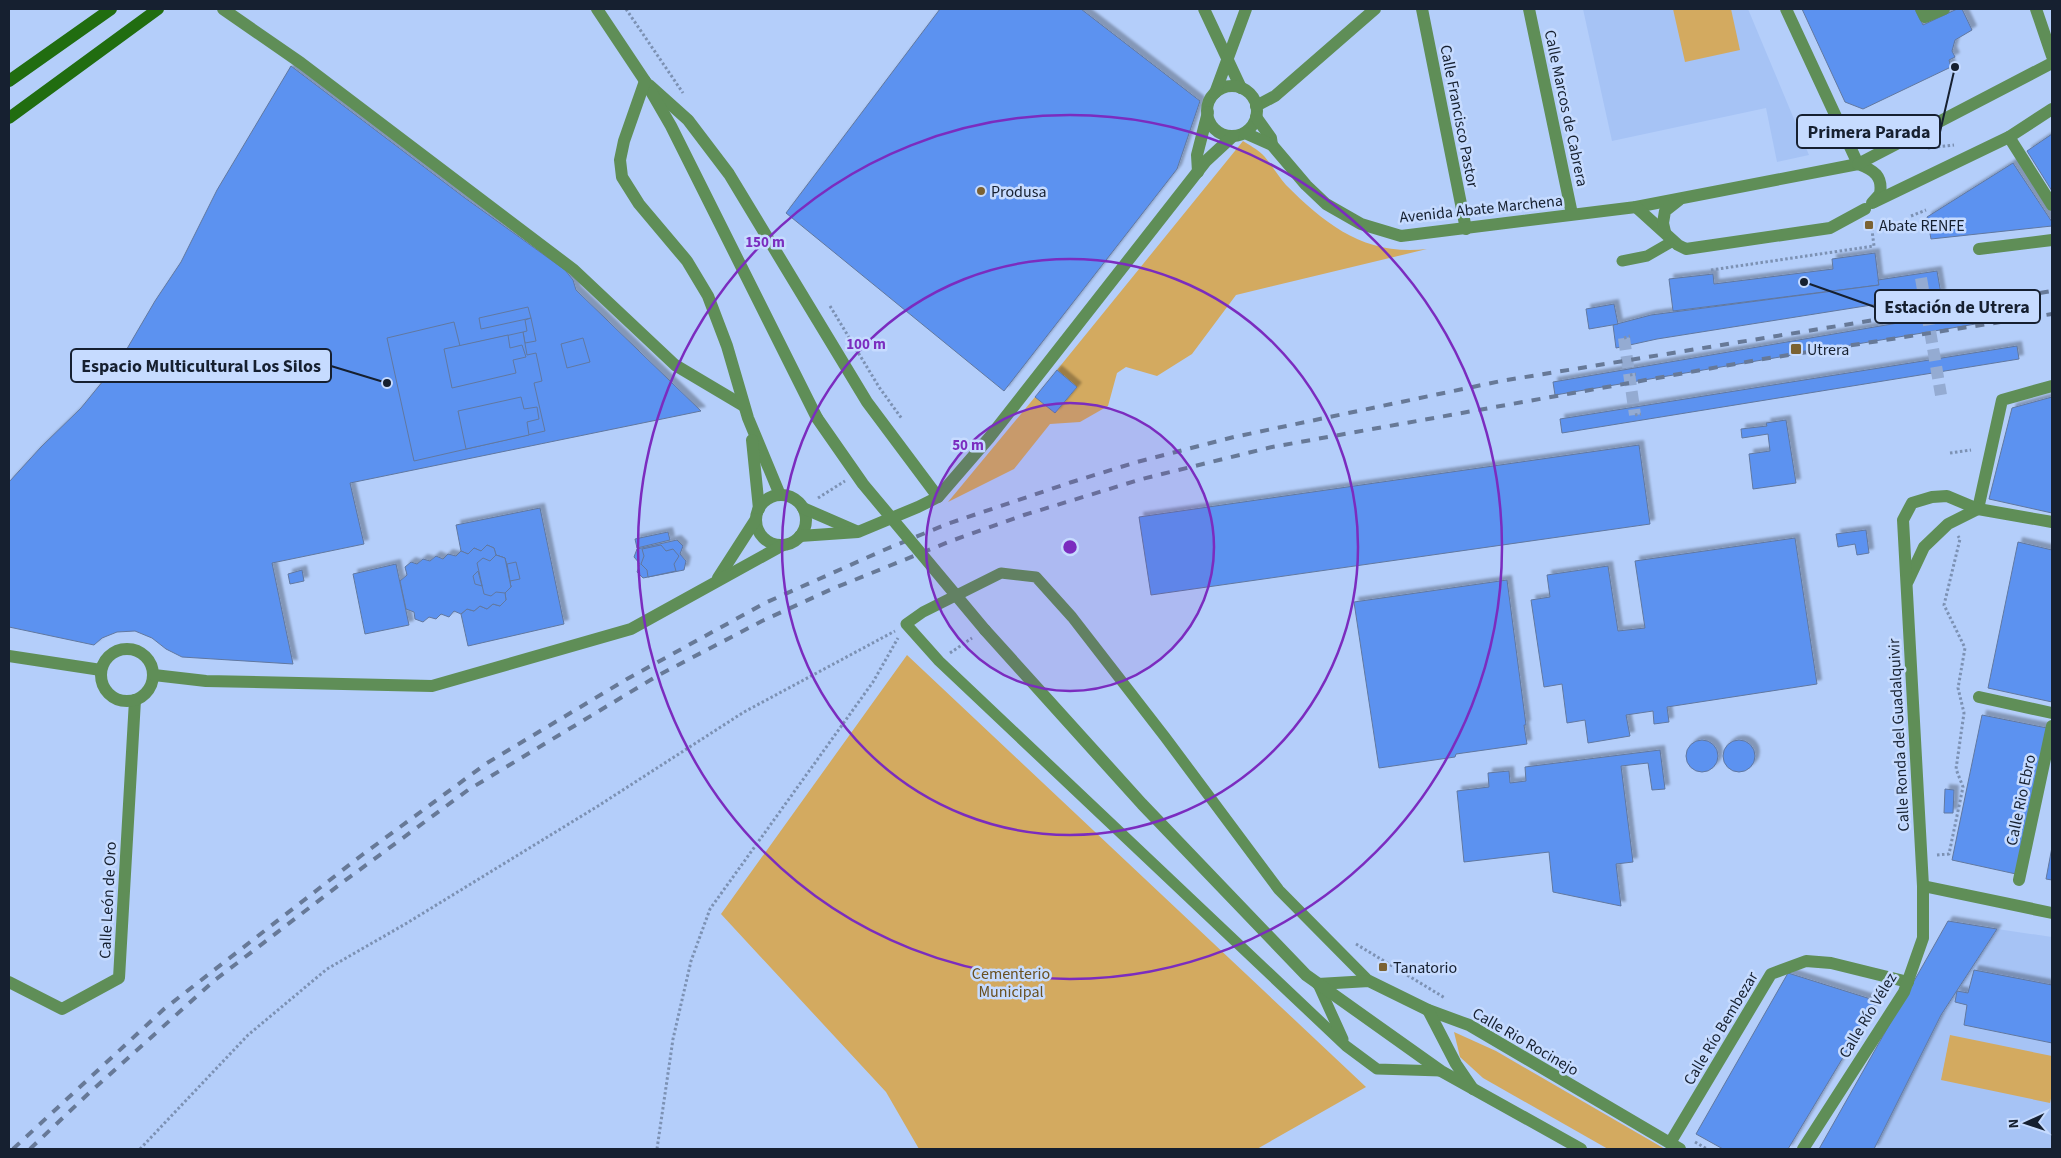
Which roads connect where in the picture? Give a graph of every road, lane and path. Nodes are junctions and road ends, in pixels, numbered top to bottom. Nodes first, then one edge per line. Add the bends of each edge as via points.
1 (158, 9) edge
2 (223, 9) edge
3 (597, 9) edge
4 (626, 9) edge
5 (1204, 9) edge
6 (1246, 9) edge
7 (1422, 9) edge
8 (1529, 9) edge
9 (1786, 9) edge
10 (1921, 9) edge
11 (1944, 9) edge
12 (2036, 9) edge
13 (104, 10) edge
14 (1373, 10) edge
15 (2052, 56) edge
16 (1227, 58) junction
17 (2052, 63) edge
18 (9, 81) edge
19 (645, 81) junction
20 (1241, 88) junction
21 (1215, 93) junction
22 (685, 95) dead end
23 (2052, 109) edge
24 (1208, 112) junction
25 (1256, 112) junction
26 (9, 118) edge
27 (1239, 134) junction
28 (2009, 137) junction
29 (1925, 140) dead end
30 (1960, 143) dead end
31 (1272, 145) junction
32 (1858, 164) junction
33 (1198, 172) junction
34 (1682, 199) junction
35 (2052, 205) edge
36 (1636, 206) junction
37 (1869, 206) junction
38 (1926, 210) dead end
39 (1572, 214) junction
40 (1911, 216) dead end
41 (1466, 229) junction
42 (1669, 237) junction
43 (2052, 240) edge
44 (1979, 249) dead end
45 (1622, 261) dead end
46 (827, 302) dead end
47 (1630, 336) dead end
48 (1624, 338) dead end
49 (1636, 374) dead end
50 (1630, 375) dead end
51 (2052, 386) edge
52 (746, 412) junction
53 (1641, 414) dead end
54 (1635, 415) dead end
55 (904, 422) dead end
56 (1971, 450) dead end
57 (1950, 453) dead end
58 (856, 474) junction
59 (780, 495) junction
60 (938, 497) junction
61 (802, 508) junction
62 (1978, 509) junction
63 (758, 514) junction
64 (2052, 522) edge
65 (858, 532) junction
66 (800, 536) junction
67 (783, 545) junction
68 (715, 581) junction
69 (1906, 583) junction
70 (906, 624) junction
71 (981, 632) junction
72 (9, 656) edge
73 (939, 661) junction
74 (101, 670) junction
75 (154, 675) junction
76 (1979, 697) dead end
77 (135, 700) junction
78 (2052, 713) edge
79 (2052, 726) edge
80 (2019, 880) dead end
81 (1923, 886) junction
82 (2052, 913) edge
83 (1369, 981) junction
84 (9, 982) edge
85 (1908, 982) junction
86 (1318, 984) junction
87 (1428, 1010) junction
88 (1346, 1046) junction
89 (1440, 1071) junction
90 (1473, 1089) junction
91 (1675, 1146) edge
92 (140, 1149) edge
93 (657, 1149) edge
94 (1581, 1149) edge
95 (1803, 1149) edge

1 - 26 main road
2 - 52 street via 302,63 574,270 675,365
3 - 19 street
4 - 22 path
5 - 16 street
6 - 16 street
7 - 41 street, Calle Francisco Pastor
8 - 39 street, Calle Marcos de Cabrera
9 - 32 street
10 - 11 street via 1925,17
12 - 15 street
13 - 18 main road
14 - 25 street
16 - 20 street
16 - 21 street
17 - 32 street, Avenida Abate Marchena
19 - 52 street via 624,141 620,160 622,177 639,204 687,261 708,296
19 - 58 street, bridge via 694,170 817,418
19 - 60 street via 688,120 729,174 866,402
20 - 21 street via 1227,87
20 - 25 street via 1251,95
21 - 24 street
23 - 28 street
24 - 27 street via 1216,129
24 - 33 street via 1197,155
25 - 27 street via 1251,128
25 - 31 street, Avenida Abate Marchena via 1272,138
27 - 31 street, Avenida Abate Marchena
27 - 33 street via 1212,155
28 - 35 street
28 - 37 street
29 - 30 path via 1923,143 1927,148
31 - 41 street, Avenida Abate Marchena via 1326,204 1361,224 1401,236
32 - 34 street, Avenida Abate Marchena
32 - 37 street via 1875,172 1880,180 1880,194
33 - 60 street via 989,438
34 - 36 street, Avenida Abate Marchena
34 - 42 street via 1665,211 1663,223
36 - 39 street, Avenida Abate Marchena
36 - 42 street
37 - 42 street via 1830,228 1686,249
38 - 40 path
39 - 41 street, Avenida Abate Marchena
42 - 45 lane via 1647,256
43 - 44 street
46 - 55 path via 878,387
47 - 48 path
49 - 50 path
51 - 62 street via 2002,400
52 - 59 street
52 - 63 street via 756,466
53 - 54 path
56 - 57 path
58 - 61 path
58 - 71 street, bridge
59 - 61 street via 793,498
59 - 63 street via 768,499
60 - 65 street
61 - 65 street
61 - 66 street via 806,522
62 - 64 street
62 - 69 street via 1948,524 1924,548
62 - 69 street, Calle Ronda del Guadalquivir via 1947,496 1912,503 1904,520
63 - 67 street via 761,535 767,541
63 - 68 street
65 - 66 street
66 - 67 street via 796,541
67 - 68 street
68 - 75 street via 631,629 432,686 206,681
69 - 81 street, Calle Ronda del Guadalquivir
70 - 73 lane
70 - 83 lane via 1001,572 1036,577 1113,669 1279,890
70 - 92 path via 744,712 565,826 327,969 248,1035
70 - 93 path via 872,682 710,908 691,961 675,1029
71 - 73 path
71 - 86 street via 1142,804
72 - 74 street
73 - 88 lane
74 - 75 street via 110,655 125,648 142,653
74 - 77 street via 107,692 120,700
75 - 77 street via 148,691
76 - 78 street
77 - 84 street, Calle León de Oro via 119,978 62,1009
79 - 80 street, Calle Rio Ebro
81 - 82 street
81 - 85 street, Calle Río Vélez via 1923,938
83 - 86 street, Calle Rio Rocinejo
83 - 87 street, Calle Rio Rocinejo
85 - 91 street, Calle Río Bembezar via 1831,963 1806,961 1771,974
85 - 95 street, Calle Río Vélez
86 - 88 lane
86 - 89 street
87 - 90 street
87 - 91 street, Calle Rio Rocinejo via 1469,1025
88 - 89 lane via 1377,1069
89 - 90 street
90 - 94 street

